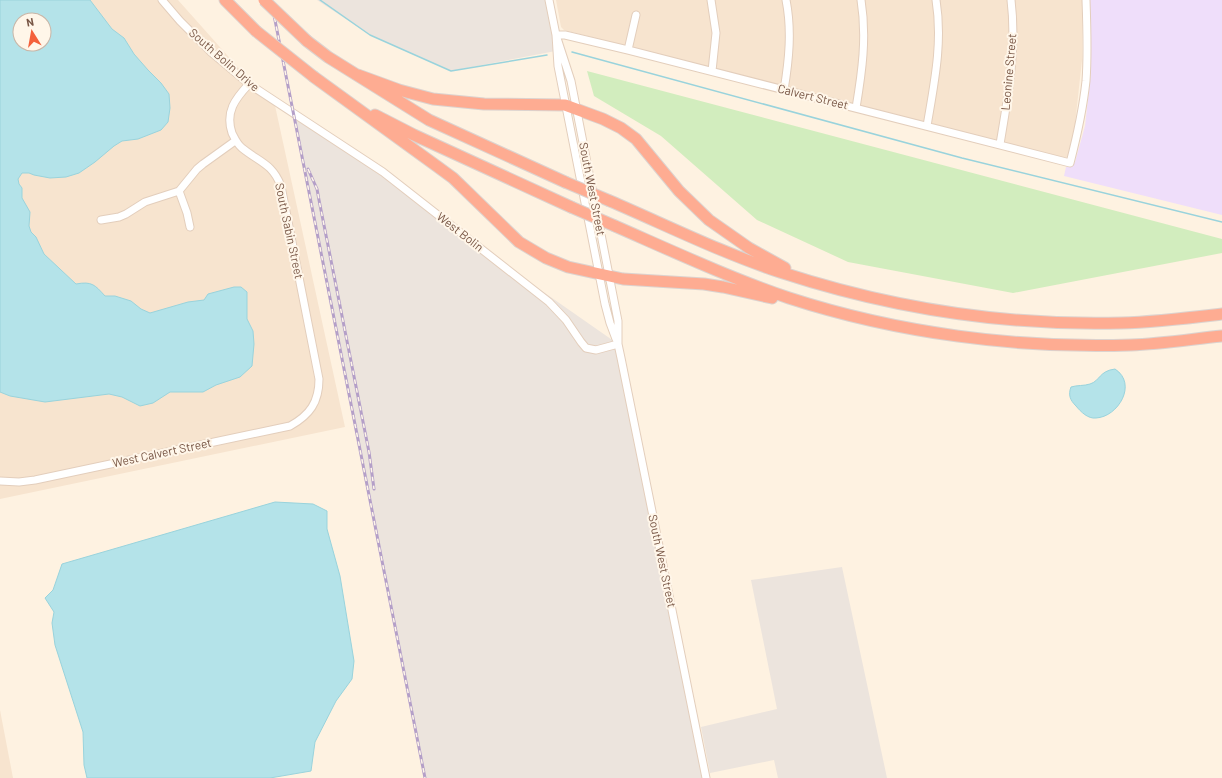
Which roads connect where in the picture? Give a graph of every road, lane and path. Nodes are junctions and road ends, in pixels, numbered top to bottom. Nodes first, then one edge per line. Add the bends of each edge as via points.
1 (162, 0) edge
2 (225, 0) edge
3 (264, 0) edge
4 (549, 0) edge
5 (711, 0) edge
6 (786, 0) edge
7 (862, 0) edge
8 (936, 0) edge
9 (1011, 0) edge
10 (1086, 0) edge
11 (636, 14) dead end
12 (556, 35) junction
13 (628, 50) junction
14 (712, 71) junction
15 (358, 75) junction
16 (249, 84) junction
17 (784, 90) junction
18 (344, 98) junction
19 (570, 107) junction
20 (856, 108) junction
21 (294, 112) joint
22 (927, 126) junction
23 (235, 141) junction
24 (1000, 144) junction
25 (179, 191) junction
26 (101, 220) dead end
27 (190, 227) dead end
28 (604, 275) junction
29 (832, 288) junction
30 (1222, 314) edge
31 (862, 319) junction
32 (1222, 336) edge
33 (618, 344) junction
34 (315, 402) joint
35 (0, 481) edge
36 (706, 778) edge

1 - 16 street, South Bolin Drive via 211,52
2 - 18 highway, bridge via 256,31
3 - 15 highway, bridge via 307,42
4 - 12 street, South West Street
5 - 14 street via 716,33
6 - 17 street via 790,28
7 - 20 street via 864,40
8 - 22 street via 939,50
9 - 24 street, Leonine Street via 1011,71
10 - 24 street, Calvert Street via 1086,79 1070,163
11 - 13 street
12 - 13 street, Calvert Street
12 - 19 street, South West Street via 558,66
12 - 19 street, South West Street via 571,81
13 - 14 street, Calvert Street
14 - 17 street, Calvert Street
15 - 19 highway via 419,96 448,102
15 - 29 highway, bridge via 429,120 565,182 737,256
16 - 21 street, South Bolin Drive
16 - 23 street via 235,100 230,112 229,122
17 - 20 street, Calvert Street
18 - 28 highway via 453,178 519,242 568,267
18 - 31 highway, bridge via 414,135 615,226 788,298
19 - 28 street, South West Street
19 - 28 street, South West Street
19 - 29 highway via 621,128 636,140 692,204 734,238 793,272
20 - 22 street, Calvert Street
21 - 33 street, West Bolin via 383,172 549,302 586,348 596,350
22 - 24 street, Calvert Street
23 - 25 street via 197,169
23 - 34 street, South Sabin Street via 265,163 275,173 281,186 320,379
25 - 26 street via 145,202 118,217
25 - 27 street
28 - 31 highway via 623,279 723,287
28 - 33 street, South West Street via 610,323
28 - 33 street, South West Street via 618,321
29 - 30 highway via 908,306 969,316 1031,322 1122,323
31 - 32 highway via 902,328 988,340 1058,345 1132,345
33 - 36 street, South West Street
34 - 35 street, West Calvert Street via 305,416 290,426 35,480

